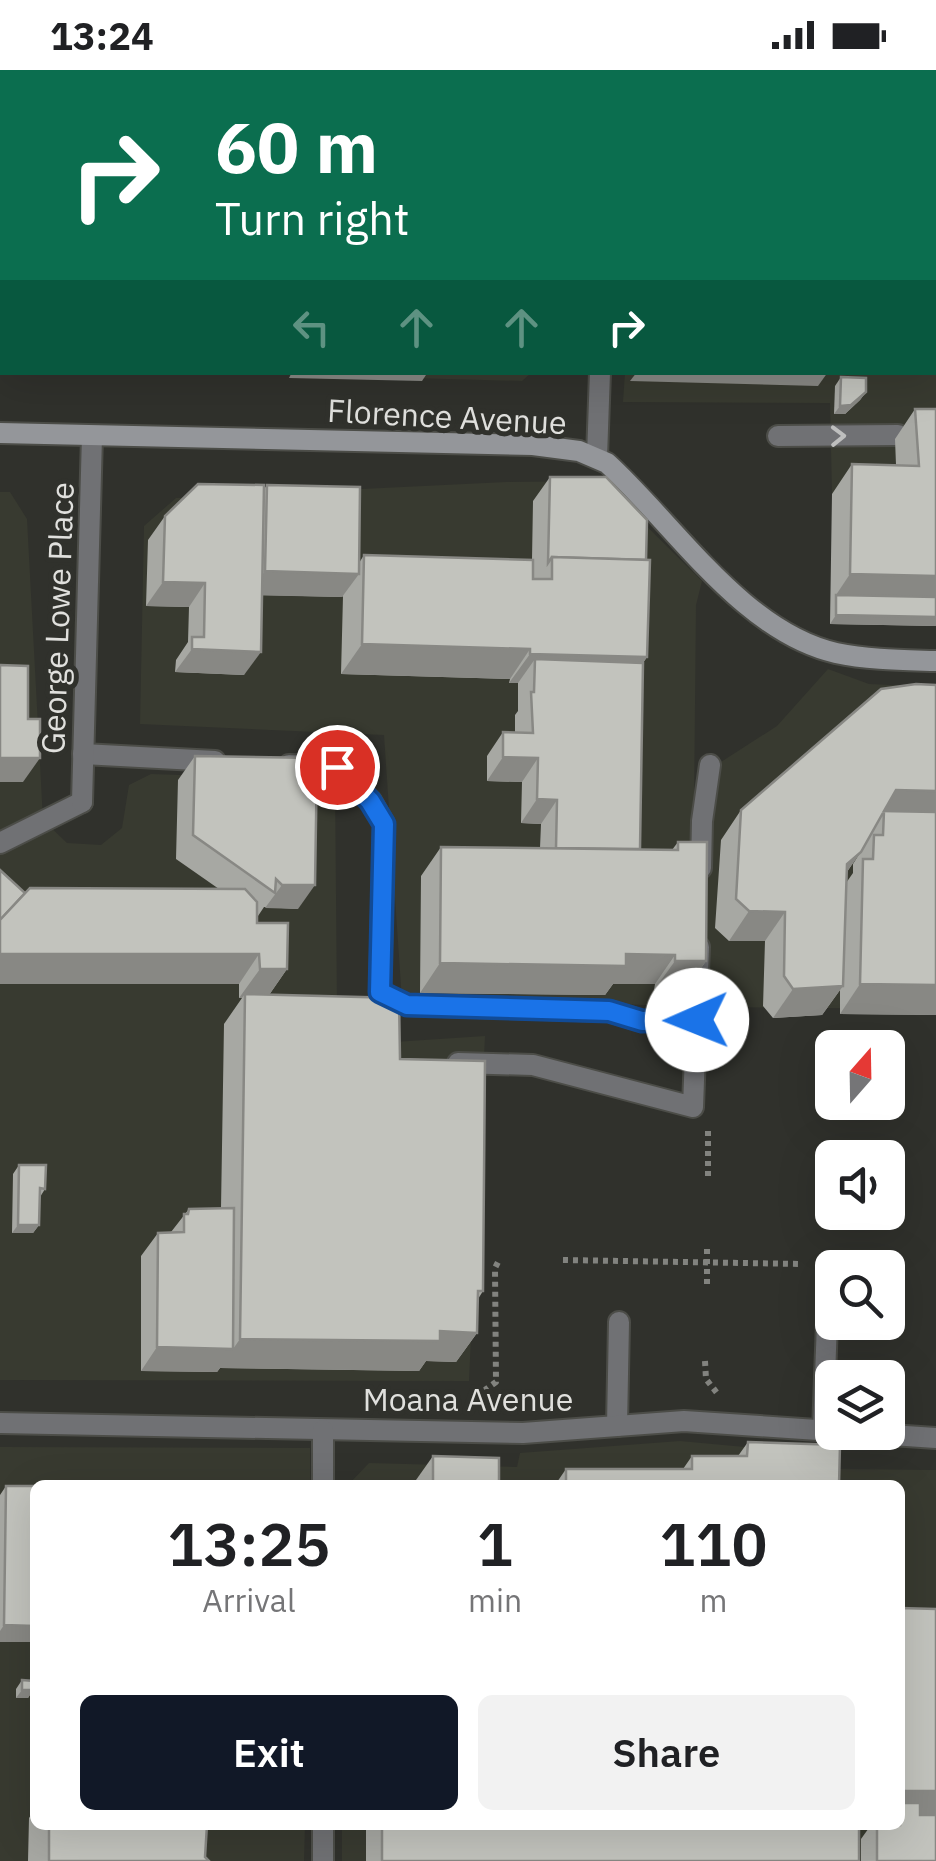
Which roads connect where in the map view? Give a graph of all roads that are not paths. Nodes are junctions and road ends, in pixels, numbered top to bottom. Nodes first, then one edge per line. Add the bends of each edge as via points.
1 (600, 375) edge
2 (0, 434) edge
3 (898, 435) dead end
4 (92, 436) junction
5 (778, 436) dead end
6 (597, 457) junction
7 (936, 661) edge
8 (83, 754) junction
9 (230, 762) edge
10 (265, 764) edge
11 (710, 766) dead end
12 (0, 843) edge
13 (701, 881) edge
14 (700, 920) edge
15 (697, 1020) junction
16 (437, 1063) edge
17 (618, 1322) dead end
18 (0, 1424) edge
19 (616, 1426) junction
20 (324, 1430) junction
21 (815, 1431) edge
22 (905, 1436) edge
23 (936, 1438) edge
24 (324, 1480) edge
25 (324, 1830) edge
26 (324, 1861) edge

1 - 6 street
2 - 4 street, Florence Avenue
5 -> 3 street
4 - 6 street, Florence Avenue via 533,445
4 - 8 street, George Lowe Place
6 - 7 street, Florence Avenue via 747,605 790,636 835,653
8 - 9 street
8 - 12 street, George Lowe Place via 82,802
10 - 15 street via 337,767 384,824 380,992 407,1005
11 - 13 street
14 - 15 street
15 - 16 street via 693,1107 533,1065
17 - 19 street
18 - 20 street, Moana Avenue
19 - 20 street, Moana Avenue via 523,1433
19 - 21 street, Moana Avenue via 684,1421
20 - 24 street
22 - 23 street, Moana Avenue
25 - 26 street

